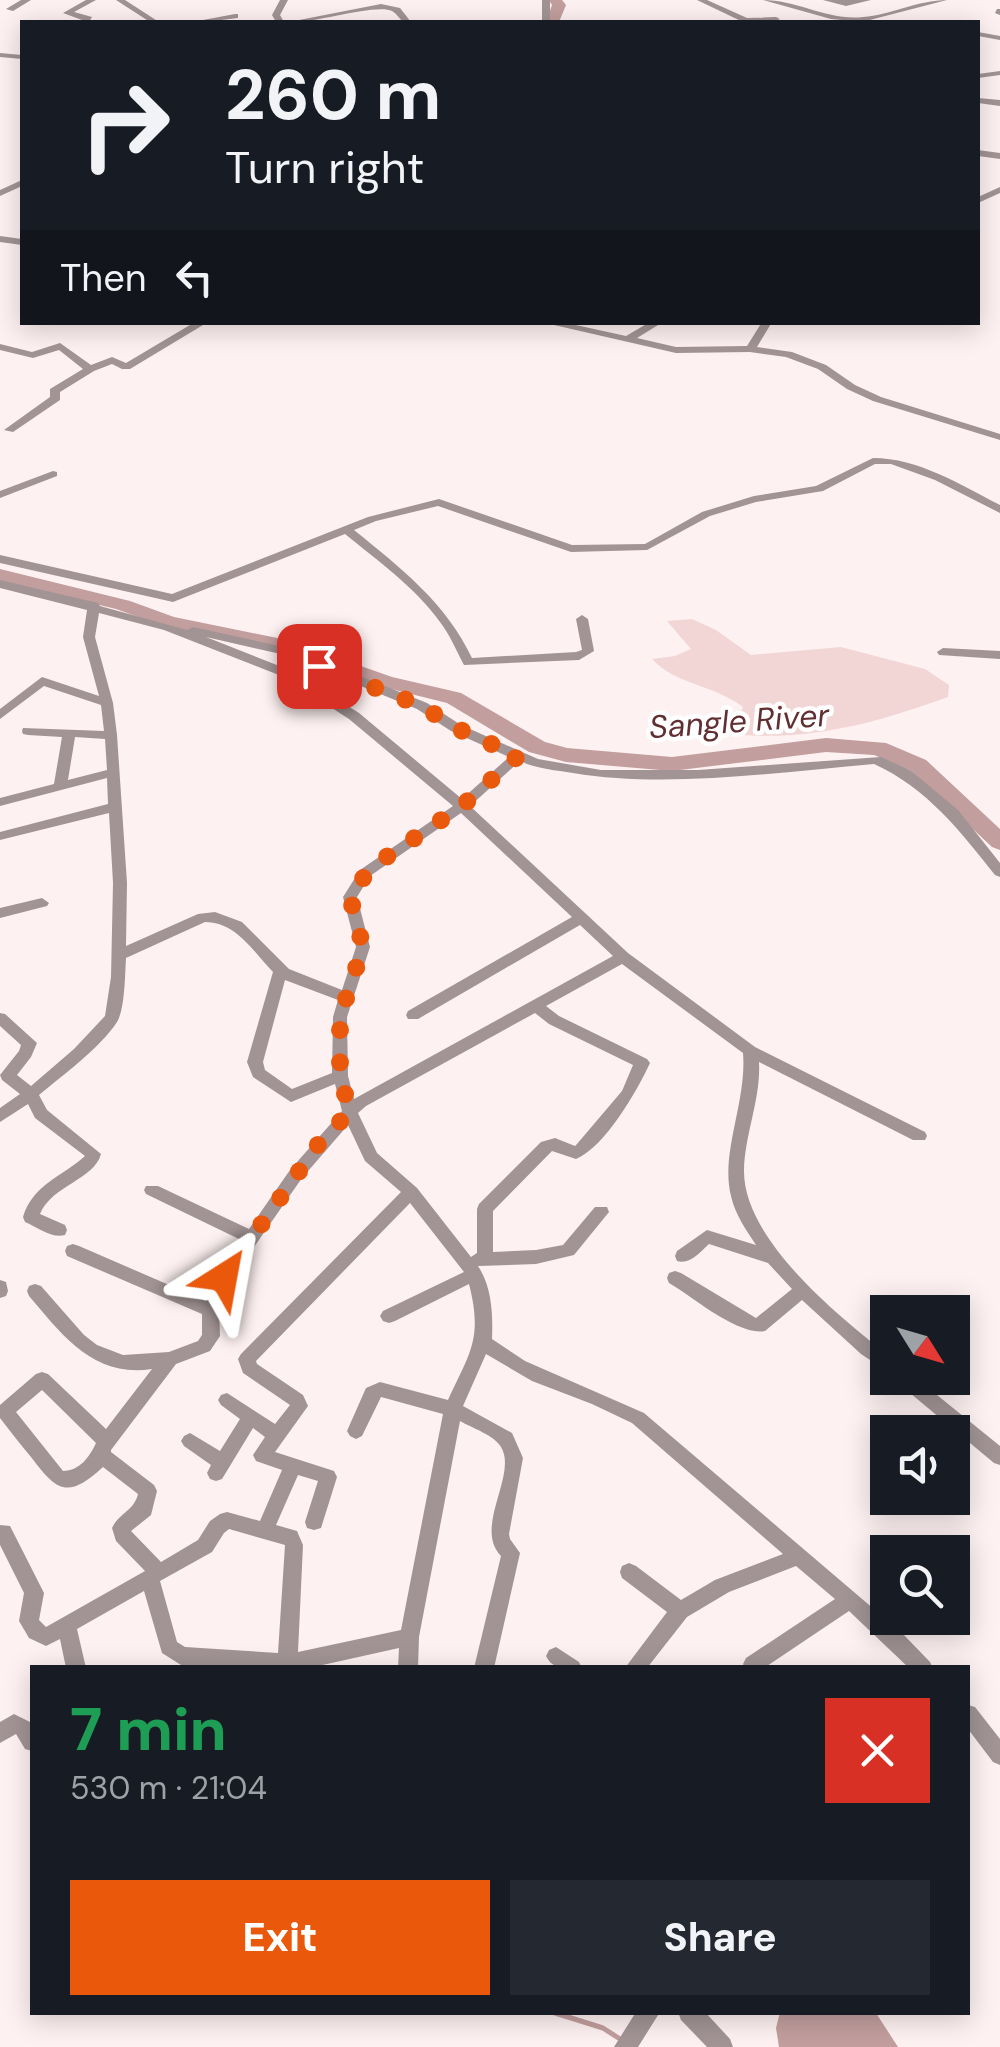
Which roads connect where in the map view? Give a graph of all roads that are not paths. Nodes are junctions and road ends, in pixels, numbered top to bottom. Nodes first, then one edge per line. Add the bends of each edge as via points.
1 (27, 0) edge
2 (92, 0) edge
3 (120, 0) edge
4 (602, 0) edge
5 (616, 0) edge
6 (701, 0) edge
7 (768, 0) edge
8 (828, 0) edge
9 (868, 0) edge
10 (943, 0) edge
11 (10, 10) dead end
12 (235, 16) dead end
13 (776, 19) dead end
14 (87, 20) edge
15 (151, 20) edge
16 (209, 20) edge
17 (305, 20) edge
18 (406, 20) edge
19 (862, 20) joint
20 (198, 325) edge
21 (562, 325) edge
22 (653, 325) edge
23 (765, 325) edge
24 (630, 338) junction
25 (0, 347) edge
26 (750, 350) junction
27 (90, 369) junction
28 (9, 430) dead end
29 (1000, 437) edge
30 (52, 474) dead end
31 (0, 478) edge
32 (15, 490) junction
33 (0, 495) edge
34 (1000, 510) edge
35 (346, 529) junction
36 (0, 559) edge
37 (0, 584) edge
38 (94, 606) junction
39 (582, 618) dead end
40 (168, 627) junction
41 (942, 652) dead end
42 (1000, 655) edge
43 (107, 703) junction
44 (0, 716) edge
45 (28, 731) dead end
46 (68, 733) junction
47 (112, 735) junction
48 (518, 756) junction
49 (111, 773) junction
50 (60, 786) junction
51 (0, 802) edge
52 (462, 806) junction
53 (115, 808) junction
54 (0, 836) edge
55 (1000, 872) edge
56 (42, 903) dead end
57 (0, 913) edge
58 (581, 918) junction
59 (118, 955) junction
60 (624, 956) junction
61 (280, 972) junction
62 (346, 997) junction
63 (535, 1005) junction
64 (413, 1015) dead end
65 (0, 1018) edge
66 (750, 1051) junction
67 (340, 1076) junction
68 (3, 1078) edge
69 (31, 1094) junction
70 (350, 1112) junction
71 (0, 1116) edge
72 (919, 1136) dead end
73 (152, 1190) dead end
74 (411, 1192) junction
75 (600, 1212) dead end
76 (59, 1230) dead end
77 (251, 1238) junction
78 (73, 1252) dead end
79 (683, 1256) dead end
80 (775, 1258) junction
81 (480, 1266) junction
82 (676, 1278) dead end
83 (804, 1288) junction
84 (35, 1292) dead end
85 (210, 1310) junction
86 (390, 1316) dead end
87 (483, 1342) junction
88 (870, 1351) edge
89 (170, 1359) junction
90 (924, 1395) edge
91 (228, 1400) dead end
92 (453, 1409) junction
93 (251, 1416) junction
94 (356, 1432) dead end
95 (276, 1434) junction
96 (190, 1441) dead end
97 (104, 1449) junction
98 (1000, 1458) edge
99 (293, 1466) junction
100 (314, 1522) dead end
101 (265, 1530) junction
102 (1, 1531) edge
103 (797, 1557) junction
104 (629, 1572) dead end
105 (154, 1576) junction
106 (849, 1600) junction
107 (680, 1611) junction
108 (67, 1628) junction
109 (409, 1637) junction
110 (232, 1663) edge
111 (753, 1664) dead end
112 (75, 1665) edge
113 (287, 1665) edge
114 (408, 1665) edge
115 (485, 1665) edge
116 (637, 1665) edge
117 (919, 1665) edge
118 (970, 1717) edge
119 (0, 1733) edge
120 (30, 1738) edge
121 (1000, 1755) edge
122 (692, 2015) edge
123 (722, 2047) edge

1 - 11 street
2 - 14 street via 67,12
3 - 15 street
4 - 5 street
6 - 13 street via 746,20
7 - 19 street
8 - 9 street
10 - 19 street
12 - 16 street
17 - 18 street via 381,6
20 - 27 street via 126,366 112,360
21 - 24 street
22 - 24 street
23 - 26 street
24 - 26 street via 676,350
25 - 27 street via 32,355 60,346
26 - 29 street via 788,354 851,388
27 - 28 street
30 - 32 street
31 - 32 street
32 - 33 street
34 - 35 street via 939,478 872,460 820,489 706,514 647,547 571,549 442,502
35 - 36 street via 166,599
35 - 39 street via 426,593 468,662 578,656 588,651
37 - 38 street
38 - 40 street
38 - 43 street via 88,637
40 - 48 street via 288,652 422,706
40 - 52 street via 288,674 354,716
41 - 42 street
43 - 44 street via 42,681
43 - 47 street
45 - 46 street
46 - 47 street
46 - 50 street
47 - 49 street
48 - 52 street
48 - 55 street via 601,774 876,760 905,773 953,813
49 - 50 street
49 - 53 street
50 - 51 street
52 - 58 street
52 - 62 street via 353,888 363,947
53 - 54 street
53 - 59 street
56 - 57 street
58 - 60 street
58 - 64 street
59 - 61 street via 214,915 259,944
59 - 69 street via 112,1018
60 - 63 street
60 - 66 street
61 - 62 street
61 - 67 street via 258,1073 291,1096
62 - 67 street
63 - 70 street
63 - 81 street via 642,1063 628,1094 583,1148 576,1153 548,1146 497,1193 485,1209
65 - 68 street via 28,1043
66 - 72 street
66 - 80 street via 754,1080 736,1174 740,1200
67 - 70 street
68 - 69 street
69 - 71 street
69 - 76 street via 41,1114 93,1154 30,1211
70 - 74 street via 371,1157
70 - 77 street via 322,1139
73 - 77 street
74 - 81 street via 462,1259
74 - 95 street via 247,1359 249,1368 297,1400
75 - 81 street via 568,1250
77 - 85 street
78 - 85 street
79 - 80 street via 708,1237
80 - 83 street
81 - 86 street
81 - 87 street
82 - 83 street via 747,1325 759,1326
83 - 88 street
84 - 89 street via 90,1352 122,1365
85 - 89 street via 204,1346
87 - 92 street
87 - 103 street via 526,1372 602,1397 638,1418
89 - 97 street
90 - 98 street
91 - 93 street
92 - 94 street via 380,1389 372,1393
92 - 109 street
92 - 115 street via 506,1438 514,1458 500,1534 511,1553
93 - 95 street
93 - 96 street via 218,1468
95 - 99 street via 262,1455
97 - 97 street via 72,1480 56,1478 6,1412 42,1379
97 - 105 street via 148,1491 144,1509 121,1528
99 - 100 street via 328,1477
99 - 101 street
101 - 105 street via 222,1522 205,1546
101 - 113 street via 290,1537 294,1545
102 - 108 street via 34,1593 29,1621 36,1632 46,1638
103 - 106 street
103 - 107 street via 722,1586
104 - 107 street
105 - 108 street
105 - 110 street via 174,1653
106 - 111 street
106 - 117 street
107 - 116 street
108 - 112 street
109 - 113 street
109 - 114 street
110 - 113 street
118 - 121 street
119 - 120 street via 14,1724
122 - 123 street

